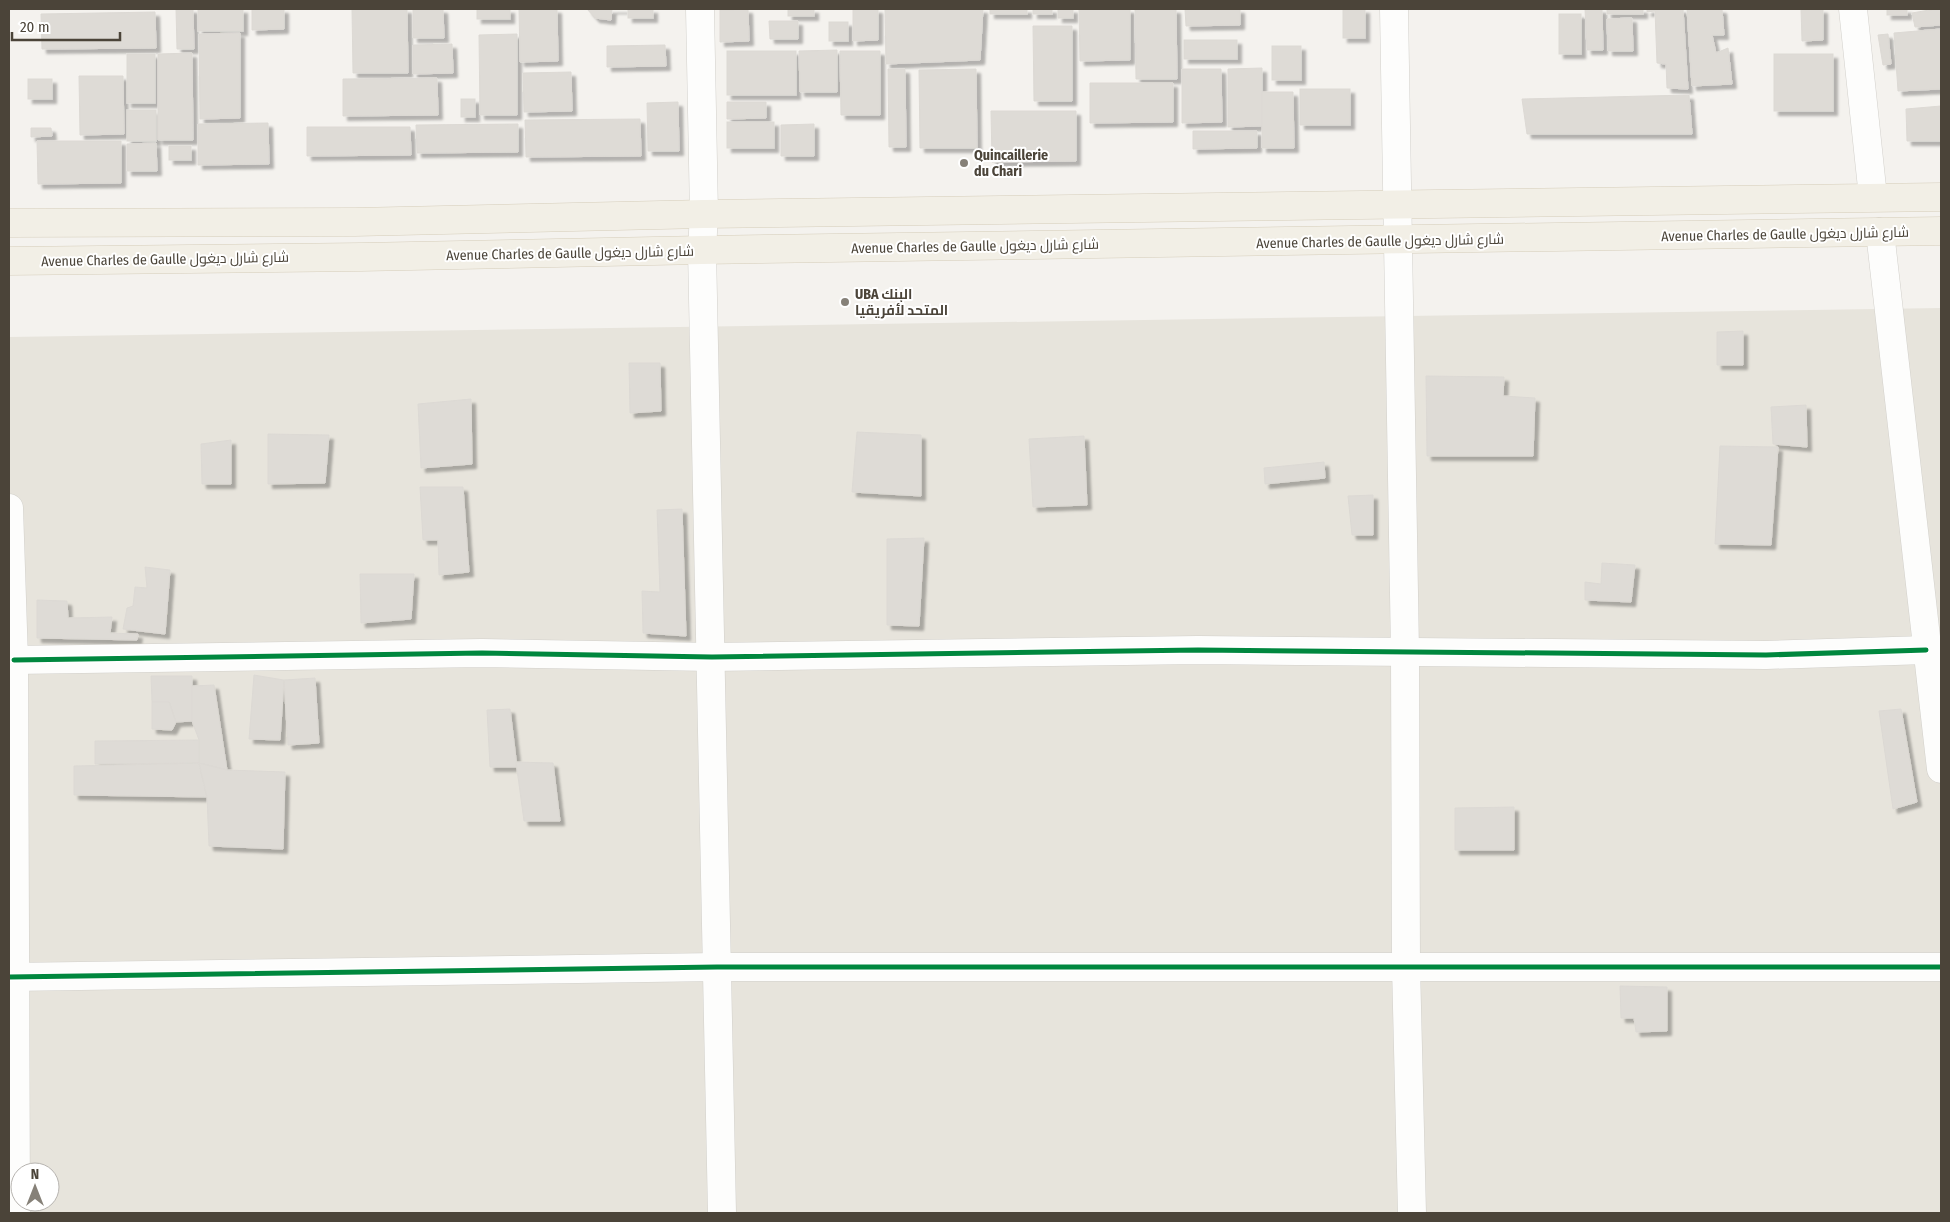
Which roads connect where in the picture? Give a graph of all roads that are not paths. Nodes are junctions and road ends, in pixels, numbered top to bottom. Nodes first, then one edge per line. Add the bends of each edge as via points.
1 (700, 9) edge
2 (1394, 9) edge
3 (1853, 9) edge
4 (1873, 197) junction
5 (1941, 197) edge
6 (1398, 206) junction
7 (704, 214) junction
8 (9, 224) edge
9 (1941, 231) edge
10 (1880, 232) junction
11 (1397, 241) junction
12 (702, 250) junction
13 (9, 261) edge
14 (9, 508) edge
15 (12, 643) edge
16 (1926, 650) junction
17 (1405, 652) junction
18 (712, 657) junction
19 (1941, 769) edge
20 (1406, 966) junction
21 (717, 967) junction
22 (1941, 967) edge
23 (12, 976) edge
24 (16, 1213) edge
25 (722, 1213) edge
26 (1412, 1213) edge

1 - 7 street
2 - 6 street
3 - 4 street
4 - 5 main road
4 - 6 main road
6 - 7 main road
6 - 11 street
7 - 8 main road via 355,222
7 - 12 street
9 - 10 main road, Avenue Charles de Gaulle شارع شارل ديغول
10 - 11 main road, Avenue Charles de Gaulle شارع شارل ديغول
10 - 16 street
11 - 12 main road, Avenue Charles de Gaulle شارع شارل ديغول
11 - 17 street
12 - 13 main road, Avenue Charles de Gaulle شارع شارل ديغول
12 - 18 street
14 - 15 street
15 - 18 street
15 - 23 street
16 - 17 street via 1766,655
16 - 19 street
17 - 18 street via 1198,650
17 - 20 street
18 - 21 street
20 - 21 street
20 - 22 street
20 - 26 street
21 - 23 street
21 - 25 street
23 - 24 street

